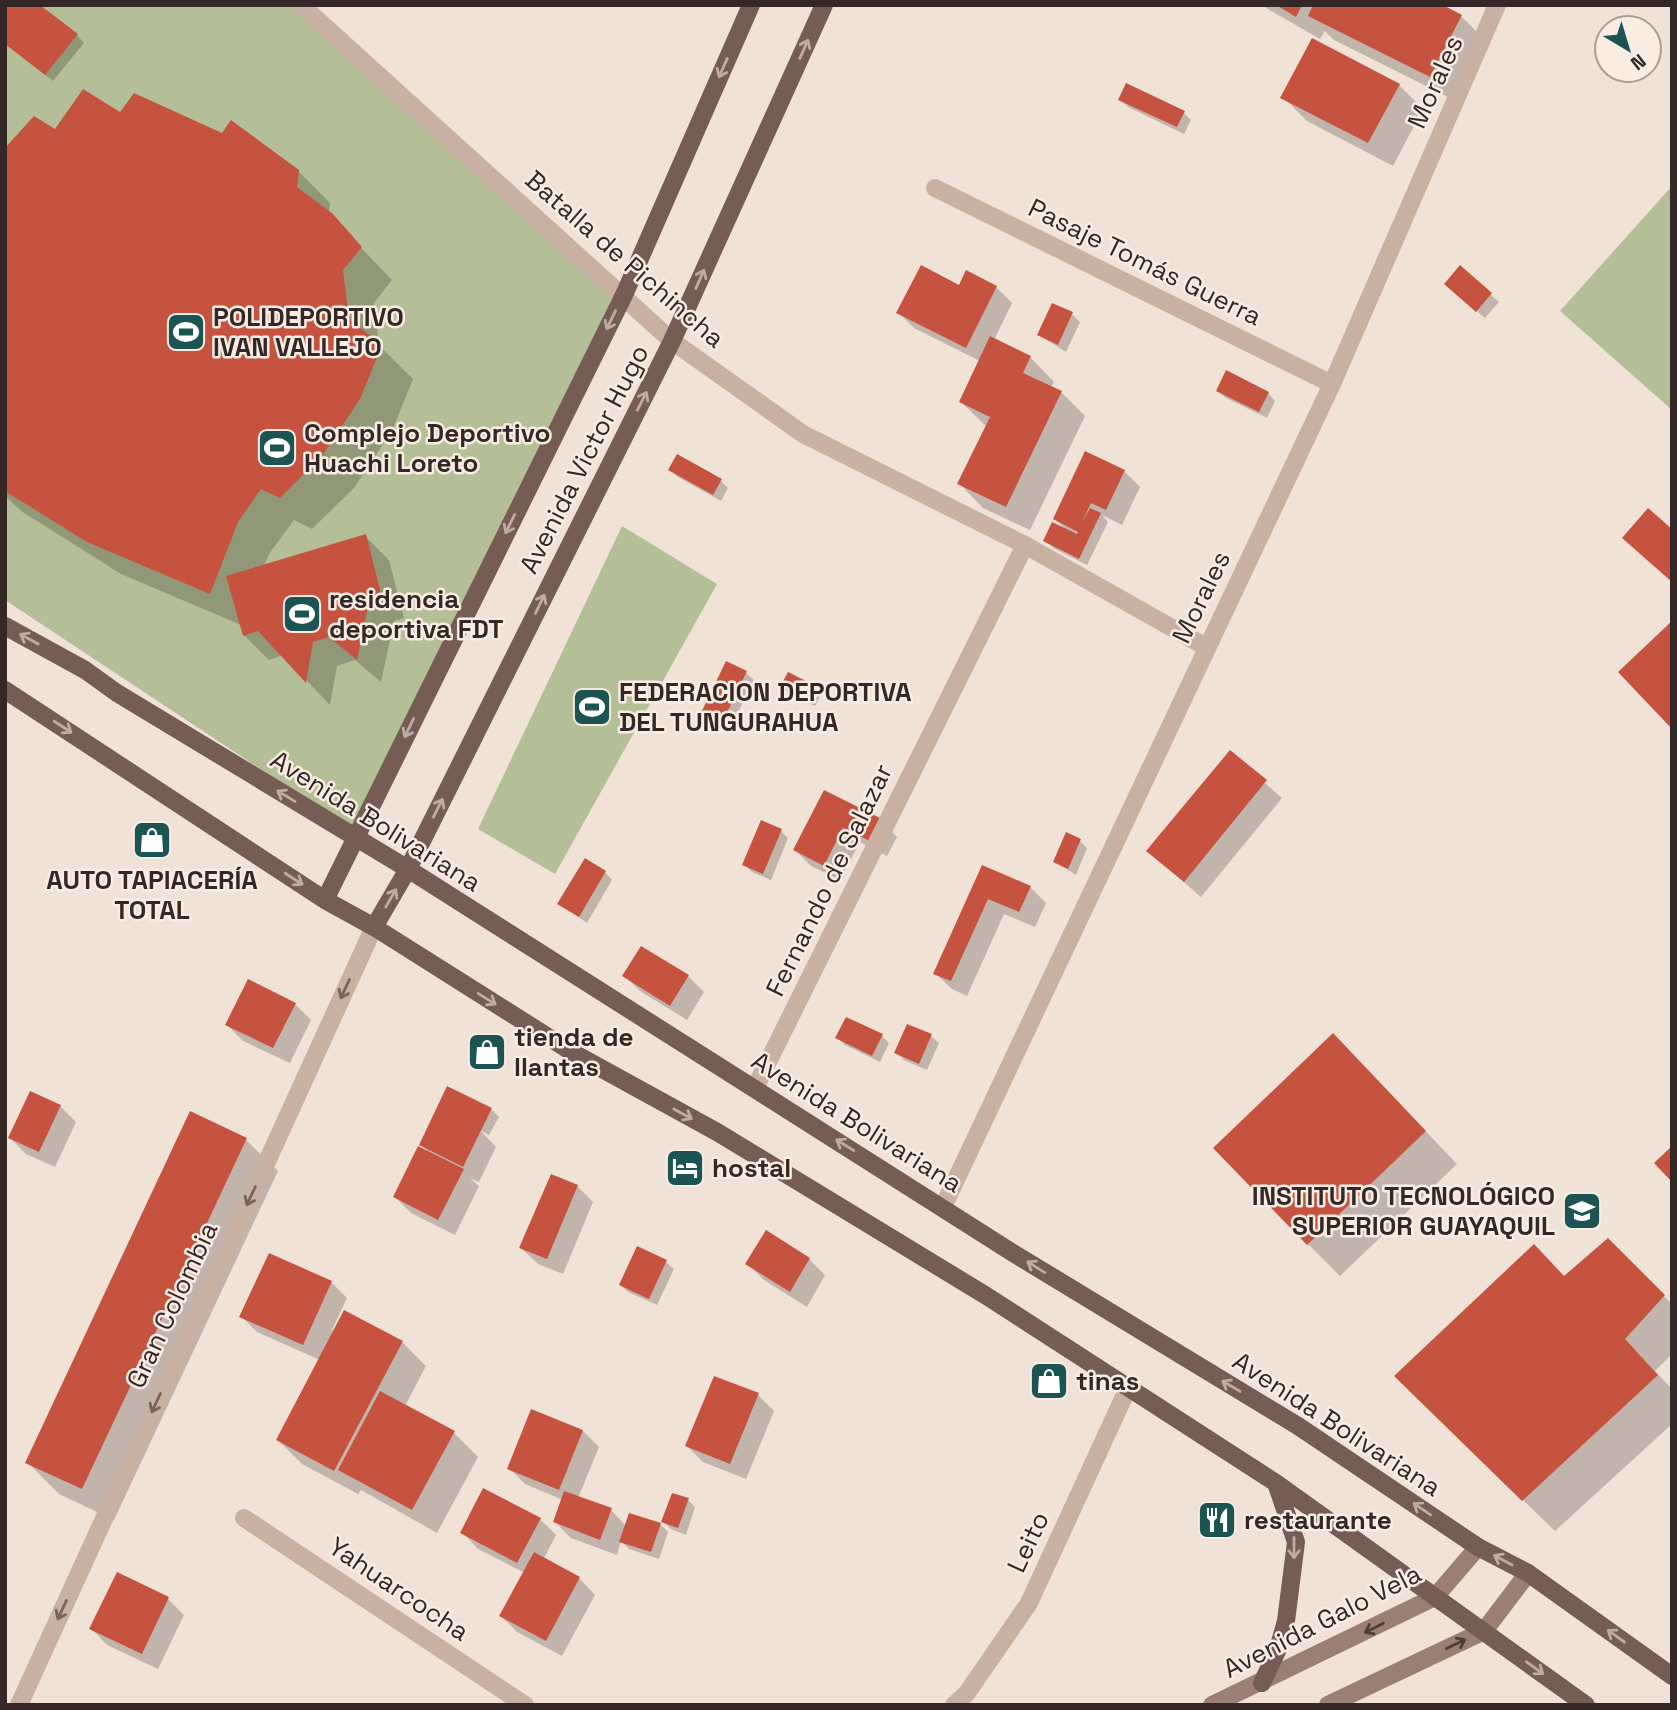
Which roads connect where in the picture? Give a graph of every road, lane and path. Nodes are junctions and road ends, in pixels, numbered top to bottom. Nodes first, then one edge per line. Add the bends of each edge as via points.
1 (301, 5) edge
2 (751, 5) edge
3 (824, 5) edge
4 (1494, 7) edge
5 (935, 188) dead end
6 (624, 295) junction
7 (672, 341) junction
8 (1332, 384) junction
9 (1025, 545) junction
10 (5, 625) edge
11 (1206, 647) junction
12 (5, 690) edge
13 (355, 837) junction
14 (408, 869) junction
15 (325, 900) junction
16 (374, 927) junction
17 (755, 1088) junction
18 (943, 1207) junction
19 (1128, 1388) junction
20 (1276, 1483) junction
21 (244, 1518) dead end
22 (1479, 1547) junction
23 (1528, 1573) junction
24 (1435, 1597) junction
25 (1484, 1631) junction
26 (1672, 1676) edge
27 (1262, 1682) junction
28 (19, 1705) edge
29 (525, 1705) edge
30 (954, 1705) edge
31 (1213, 1705) edge
32 (1328, 1705) edge
33 (1586, 1705) edge

1 - 6 street, Batalla de Pichincha
2 -> 6 main road, Avenida Victor Hugo
7 -> 3 main road, Avenida Victor Hugo
4 - 8 street, Morales
5 - 8 street, Pasaje Tomás Guerra
6 - 7 street, Batalla de Pichincha
6 -> 13 main road, Avenida Victor Hugo
7 - 9 street, Batalla de Pichincha via 803,434
14 -> 7 main road, Avenida Victor Hugo
8 - 11 street, Morales
9 - 11 street, Batalla de Pichincha
9 - 17 street, Fernando de Salazar
13 -> 10 main road, Avenida Bolivariana
11 - 18 street, Morales
12 -> 15 main road
13 - 14 main road, Avenida Bolivariana
13 - 15 main road, Avenida Victor Hugo
16 -> 14 main road, Avenida Victor Hugo
14 - 17 main road, Avenida Bolivariana
15 - 16 main road
16 -> 19 main road via 575,1054 717,1132 985,1295
16 -> 28 street, Gran Colombia
18 -> 17 main road, Avenida Bolivariana
22 -> 18 main road, Avenida Bolivariana via 1298,1426
19 - 20 main road
19 - 30 street, Leito via 1029,1602
20 - 24 main road
20 -> 27 main road via 1296,1542 1286,1621 1279,1649
21 - 29 street, Yahuarcocha
23 -> 22 main road, Avenida Bolivariana
22 - 24 main road, Avenida Galo Vela
23 - 25 main road
26 -> 23 main road, Avenida Bolivariana
24 - 25 main road
24 -> 27 main road, Avenida Galo Vela
32 -> 25 main road
25 -> 33 main road
27 - 31 main road, Avenida Galo Vela

